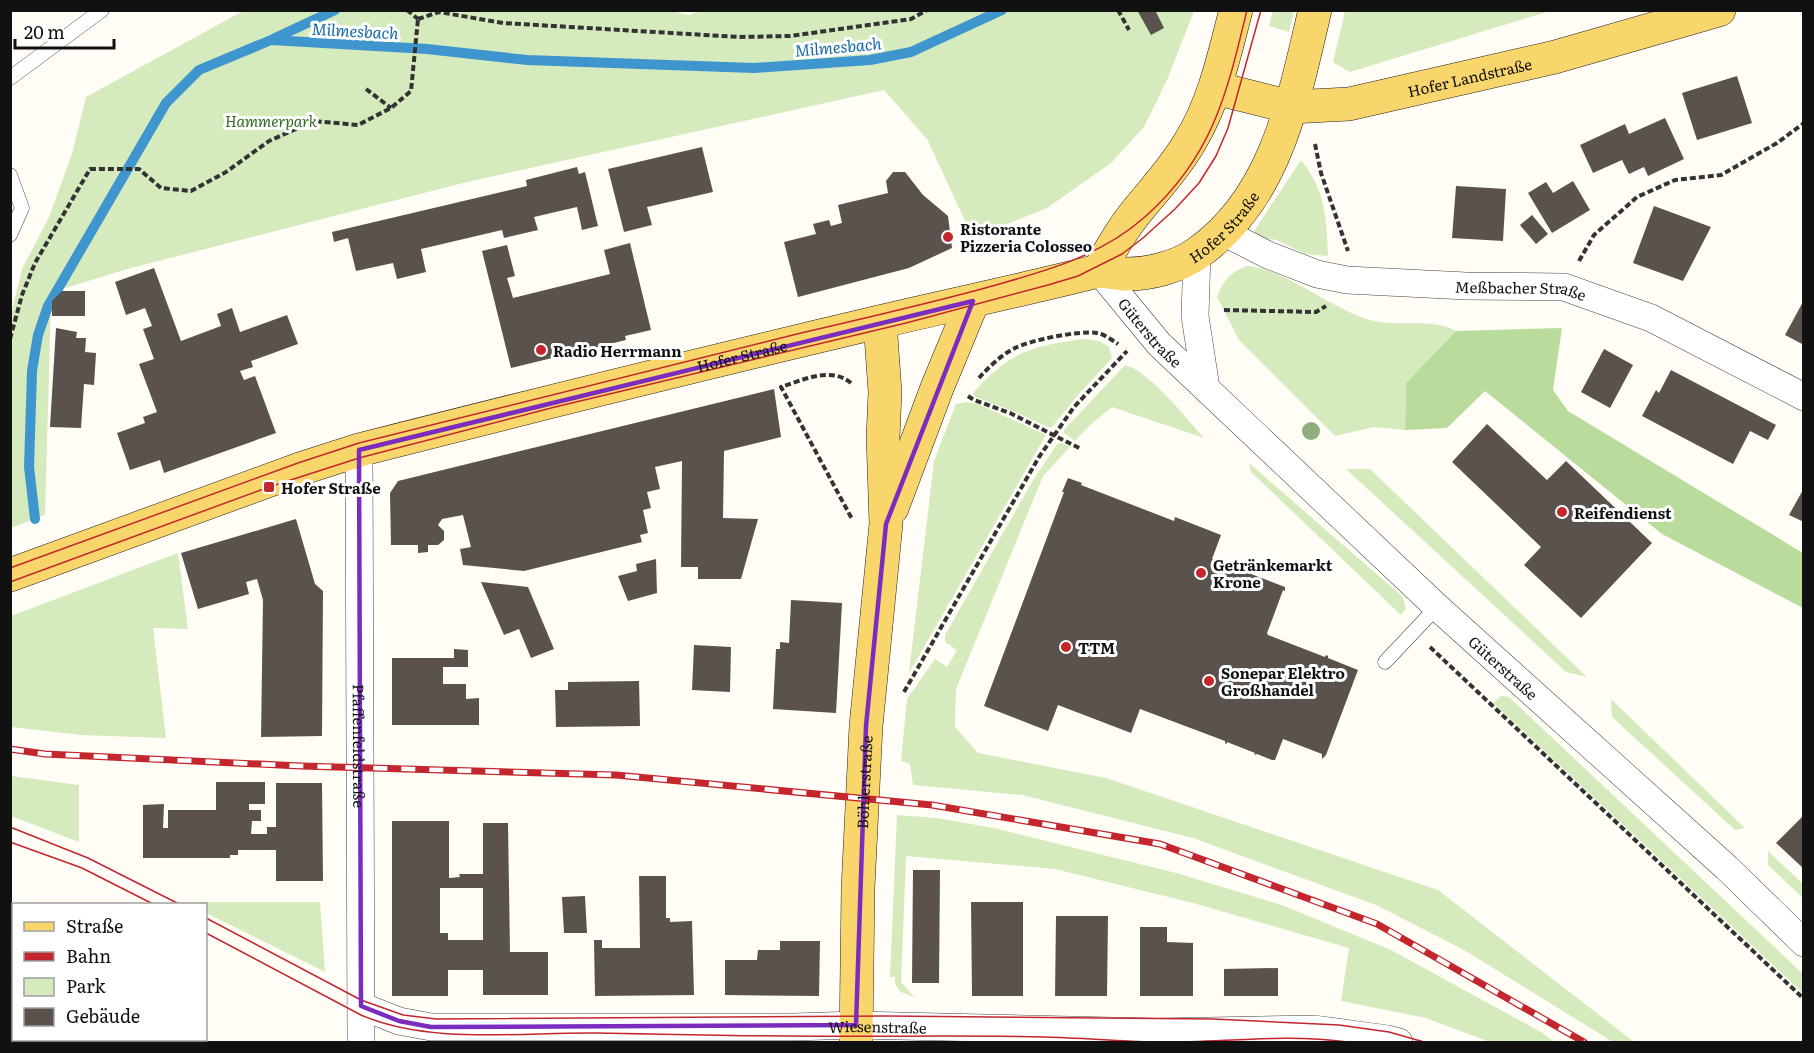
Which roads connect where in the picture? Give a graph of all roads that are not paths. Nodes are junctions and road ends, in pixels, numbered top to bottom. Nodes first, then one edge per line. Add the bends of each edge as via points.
1 (102, 10) edge
2 (1236, 10) edge
3 (1315, 10) edge
4 (1719, 10) edge
5 (10, 78) edge
6 (1215, 88) junction
7 (1306, 107) junction
8 (10, 175) edge
9 (1223, 232) junction
10 (10, 235) edge
11 (1197, 254) junction
12 (1099, 271) junction
13 (973, 301) junction
14 (880, 322) junction
15 (1206, 388) junction
16 (1803, 397) edge
17 (359, 450) junction
18 (886, 524) junction
19 (10, 575) edge
20 (1437, 607) junction
21 (1385, 662) dead end
22 (1803, 943) edge
23 (361, 1005) junction
24 (856, 1034) edge
25 (1157, 1037) edge
26 (1392, 1041) edge
27 (361, 1042) edge

1 - 5 lane
2 - 6 main road
3 - 7 main road, Hofer Straße
4 - 7 main road, Hofer Landstraße via 1555,57 1372,100
6 - 7 main road, Hofer Landstraße
6 - 12 main road via 1178,161 1132,217
7 - 9 main road, Hofer Straße via 1284,133 1256,191
8 - 10 lane via 22,208
9 - 11 main road, Hofer Straße
9 - 16 street, Meßbacher Straße via 1317,274 1347,280 1564,287 1651,318
11 - 12 main road, Hofer Straße via 1144,273
11 - 15 street, Güterstraße via 1195,324
12 - 13 main road, Hofer Straße
12 - 15 street, Güterstraße via 1151,336
13 - 14 main road, Hofer Straße
13 - 18 main road, Böhlerstraße
14 - 17 main road, Hofer Straße
14 - 18 main road, Böhlerstraße
15 - 20 street, Güterstraße
17 - 19 main road, Hofer Straße
17 - 23 street, Pfaffenfeldstraße
18 - 24 main road, Böhlerstraße via 866,726
20 - 21 lane
20 - 22 street, Güterstraße via 1727,868
23 - 24 street, Wiesenstraße via 399,1021 431,1027 794,1027
23 - 27 street, Pfaffenfeldstraße
24 - 25 street, Wiesenstraße
25 - 26 street, Wiesenstraße via 1314,1029

